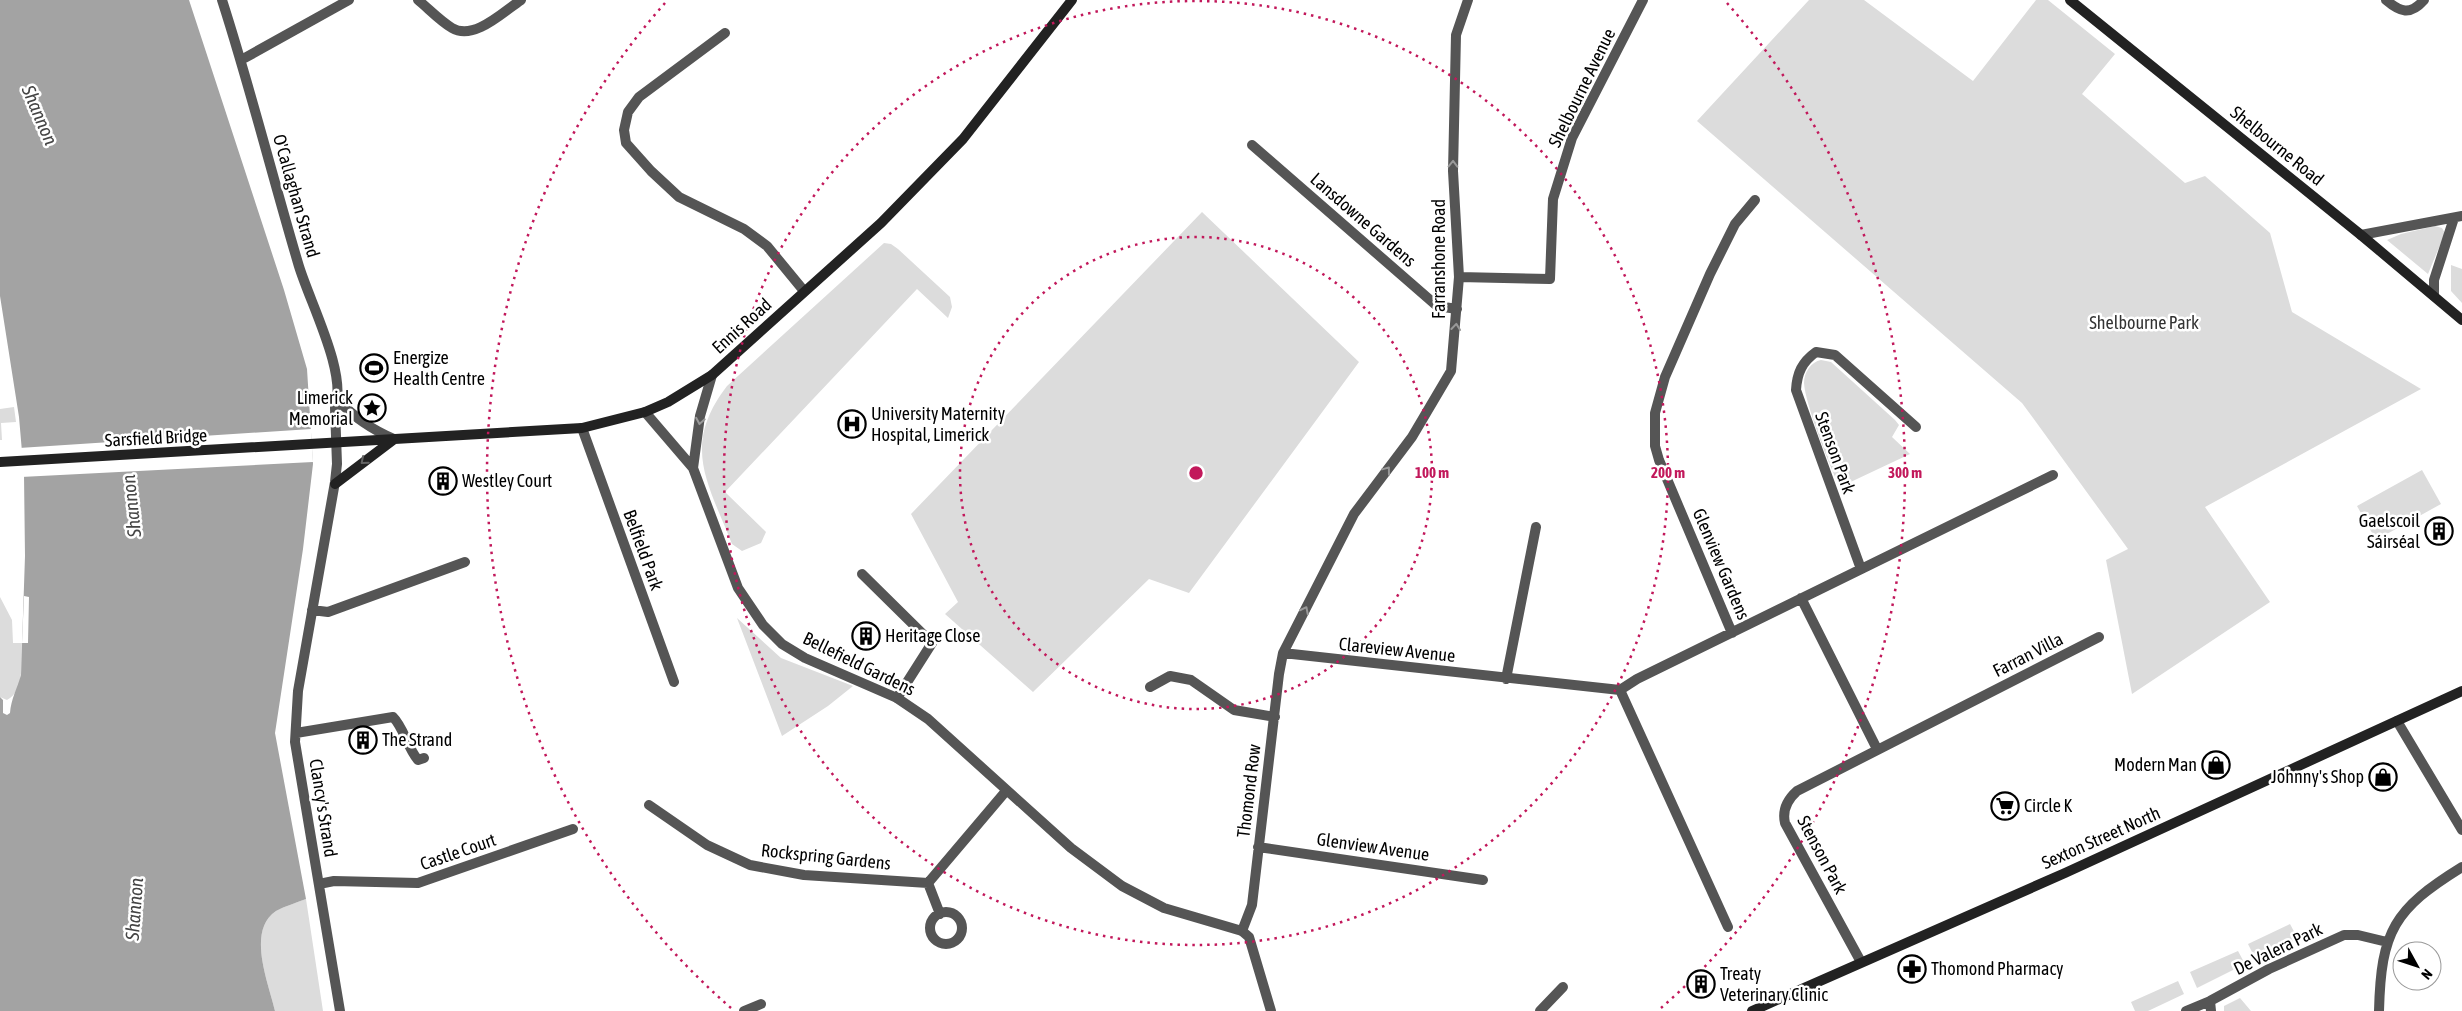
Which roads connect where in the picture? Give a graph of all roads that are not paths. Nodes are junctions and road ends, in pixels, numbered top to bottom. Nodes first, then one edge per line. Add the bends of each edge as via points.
1 (222, 0) edge
2 (349, 0) edge
3 (418, 0) edge
4 (521, 0) edge
5 (1072, 0) edge
6 (1468, 0) edge
7 (1643, 0) edge
8 (2070, 0) edge
9 (2386, 0) edge
10 (2424, 0) edge
11 (725, 32) dead end
12 (241, 60) junction
13 (1252, 145) dead end
14 (1755, 200) dead end
15 (2458, 217) edge
16 (2361, 235) junction
17 (1458, 277) junction
18 (804, 291) junction
19 (2434, 296) junction
20 (1457, 309) junction
21 (2462, 320) edge
22 (712, 375) junction
23 (338, 400) junction
24 (645, 412) junction
25 (1916, 427) dead end
26 (582, 428) junction
27 (394, 439) junction
28 (337, 442) junction
29 (314, 444) joint
30 (0, 462) edge
31 (693, 468) junction
32 (2053, 475) dead end
33 (335, 484) junction
34 (1536, 527) dead end
35 (465, 562) dead end
36 (1861, 569) junction
37 (862, 574) dead end
38 (1801, 598) junction
39 (312, 610) junction
40 (1732, 633) junction
41 (2099, 637) dead end
42 (1283, 653) junction
43 (1506, 678) junction
44 (674, 682) dead end
45 (1150, 687) dead end
46 (1620, 690) junction
47 (2462, 691) edge
48 (897, 698) junction
49 (1972, 703) joint
50 (404, 714) dead end
51 (392, 717) junction
52 (1275, 717) junction
53 (2397, 721) junction
54 (296, 734) junction
55 (1878, 749) junction
56 (424, 758) dead end
57 (1006, 791) junction
58 (649, 805) dead end
59 (573, 829) dead end
60 (2462, 830) edge
61 (1258, 846) junction
62 (2462, 867) edge
63 (1484, 880) dead end
64 (928, 883) junction
65 (319, 884) junction
66 (940, 914) dead end
67 (1728, 927) dead end
68 (1242, 931) junction
69 (2388, 942) junction
70 (1862, 962) junction
71 (1563, 987) dead end
72 (761, 1004) dead end
73 (2211, 1006) edge
74 (340, 1011) edge
75 (744, 1011) edge
76 (1271, 1011) edge
77 (1540, 1011) edge
78 (1752, 1011) edge
79 (2186, 1011) edge
80 (2379, 1011) edge

1 - 12 street, O'Callaghan Strand
2 - 12 street
3 - 4 street via 452,28 472,32
5 - 18 main road, Ennis Road via 963,139 881,223
17 -> 6 street, Farranshone Road via 1453,171 1456,35
7 - 17 street, Shelbourne Avenue via 1569,147 1552,199 1550,280
8 - 16 main road, Shelbourne Road
9 - 10 street via 2398,10 2408,12
11 - 18 street via 639,97 628,112 624,130 626,143 679,197 744,228 767,246
12 - 23 street, O'Callaghan Strand via 298,265 326,339
13 - 20 street, Lansdowne Gardens via 1437,306
14 - 40 street, Glenview Gardens via 1735,224 1710,274 1667,372 1655,413 1655,446 1659,460
15 - 16 street
15 - 19 street via 2434,280
16 - 19 main road, Shelbourne Road
17 - 20 street, Farranshone Road
18 - 22 main road, Ennis Road
19 - 21 main road, Shelbourne Road
42 -> 20 street, Farranshone Road via 1354,514 1412,437 1451,371
22 - 24 main road, Ennis Road
22 -> 31 street via 700,416
23 - 27 street via 357,419
23 - 28 street, O'Callaghan Strand via 335,408
24 - 26 main road, Ennis Road
24 - 31 street, Bellefield Gardens
25 - 36 street, Stenson Park via 1835,355 1816,352 1801,367 1796,390
26 - 27 main road, Ennis Road
26 - 44 street, Belfield Park
27 - 28 main road, Ennis Road
27 -> 33 main road
28 - 29 main road, Ennis Road
28 - 33 street, Clancy's Strand
29 - 30 main road, Sarsfield Bridge
31 - 48 street, Bellefield Gardens via 738,588 762,626 805,658
32 - 36 street
33 - 39 street, Clancy's Strand
34 - 43 street
35 - 39 street via 328,612
36 - 38 street
37 - 48 street via 932,643
38 - 40 street
38 - 55 street
39 - 54 street, Clancy's Strand via 298,691
40 - 46 street, Glenview Gardens
41 - 49 street, Farran Villa
42 - 43 street, Clareview Avenue
42 - 52 street, Thomond Row
43 - 46 street
45 - 52 street via 1170,676 1190,680 1234,710
46 - 67 street
47 - 53 main road, Sexton Street North
48 - 57 street, Bellefield Gardens via 928,719
49 - 55 street, Stenson Park
50 - 51 street
51 - 54 street
51 - 56 street via 410,750 418,760
52 - 61 street, Thomond Row
53 - 60 street
53 - 70 main road, Sexton Street North
54 - 65 street, Clancy's Strand
55 - 70 street, Stenson Park via 1797,791 1789,799 1783,815
57 - 64 street
57 - 68 street, Bellefield Gardens via 1071,848 1122,886 1164,908
58 - 64 street, Rockspring Gardens via 707,845 750,865 804,875
59 - 65 street, Castle Court via 418,883 334,881
61 - 63 street, Glenview Avenue
61 - 68 street, Thomond Row via 1252,905
62 - 69 street via 2416,898 2396,923
64 - 66 street
65 - 74 street, Clancy's Strand
68 - 76 street via 1249,937
69 - 73 street, De Valera Park via 2344,935 2269,969
69 - 80 street via 2382,960
70 - 78 main road, Sexton Street North
71 - 77 street
72 - 75 street
73 - 79 street, De Valera Park

